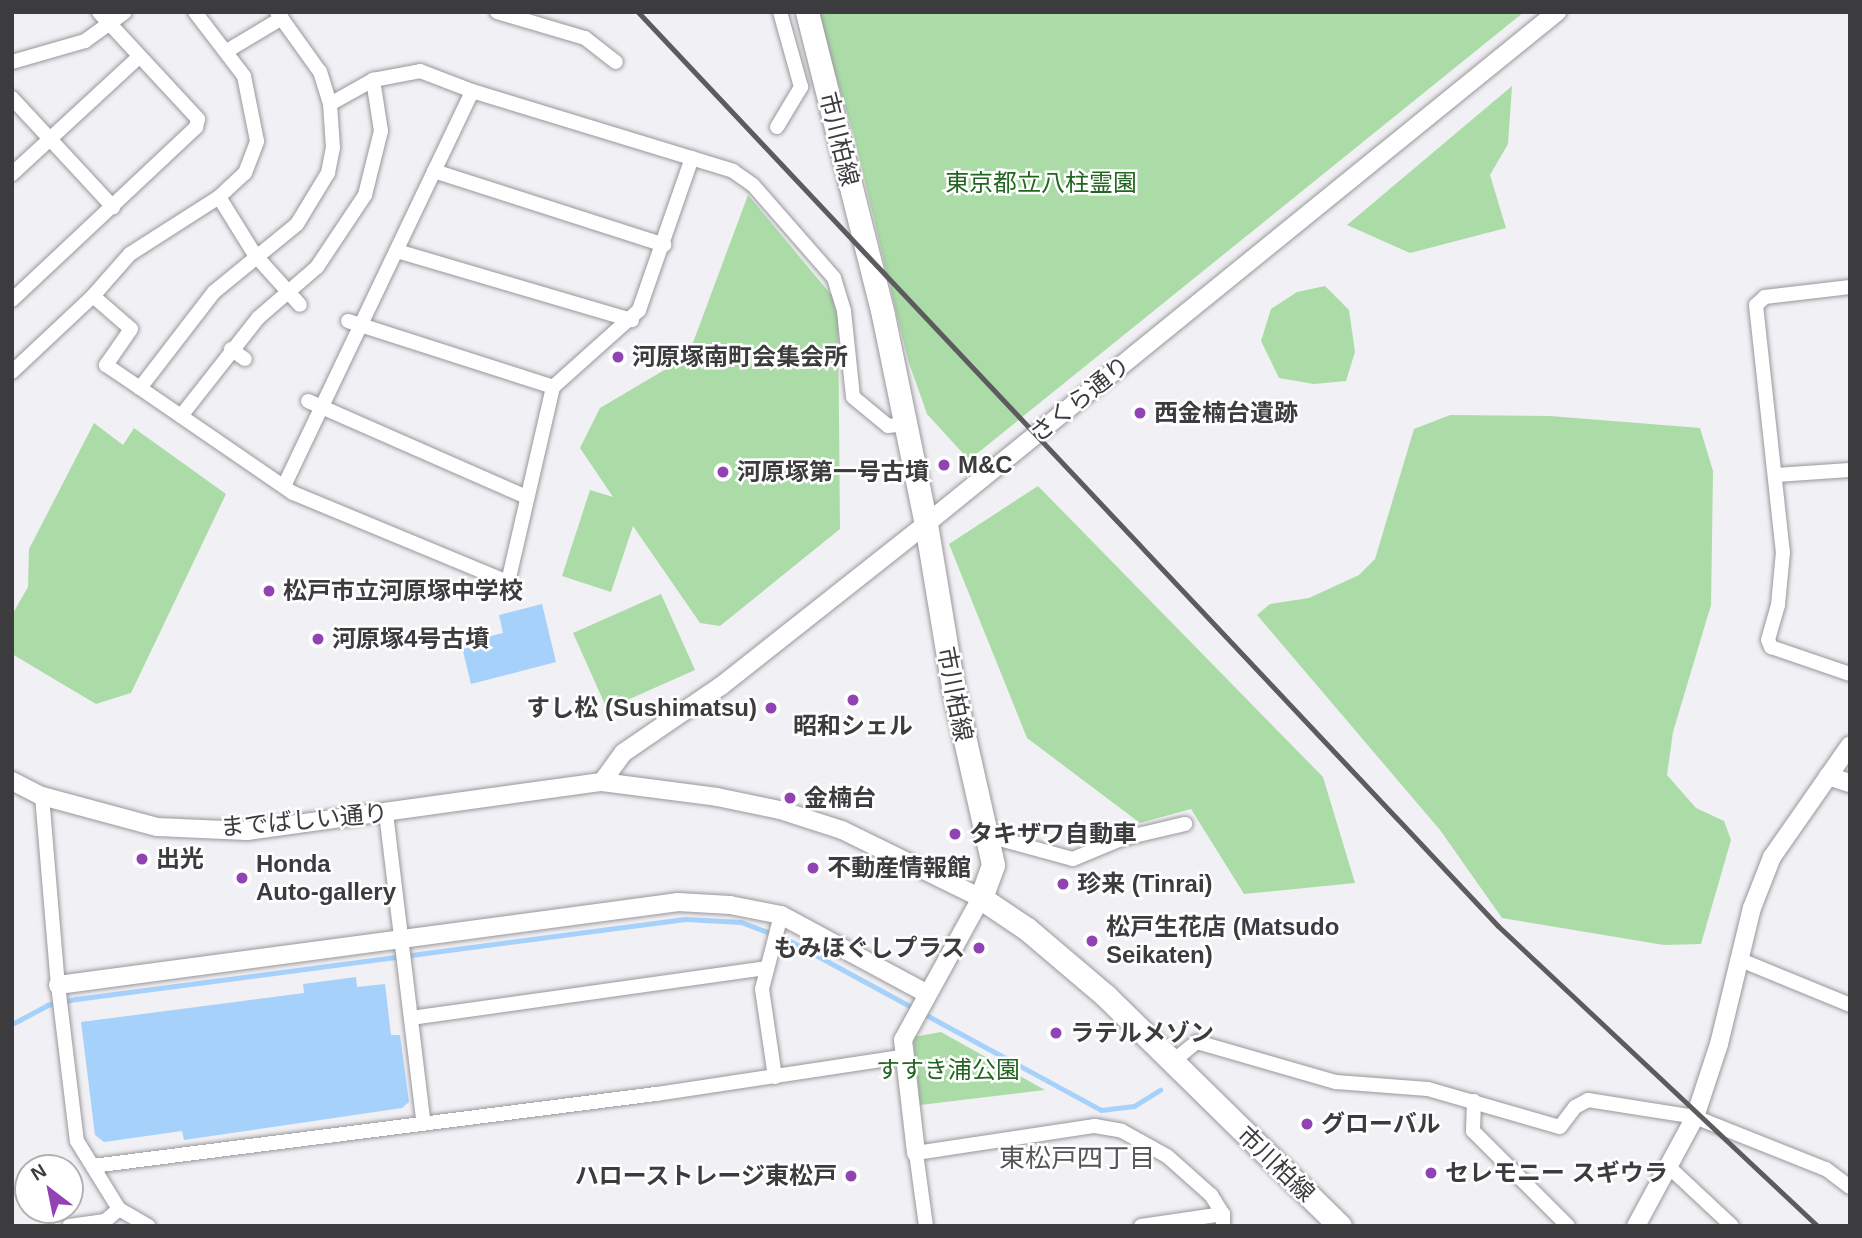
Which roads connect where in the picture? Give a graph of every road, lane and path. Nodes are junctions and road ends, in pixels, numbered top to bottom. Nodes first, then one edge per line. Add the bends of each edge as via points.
1 (99, 12) edge
2 (125, 12) edge
3 (195, 12) edge
4 (496, 12) edge
5 (780, 12) edge
6 (807, 12) edge
7 (1557, 12) edge
8 (279, 15) edge
9 (109, 25) junction
10 (227, 51) junction
11 (139, 57) junction
12 (12, 62) edge
13 (616, 62) dead end
14 (373, 80) junction
15 (472, 91) junction
16 (12, 98) edge
17 (330, 104) junction
18 (777, 127) dead end
19 (51, 139) junction
20 (692, 158) junction
21 (434, 171) junction
22 (12, 174) edge
23 (219, 197) junction
24 (113, 206) junction
25 (664, 244) junction
26 (397, 251) junction
27 (256, 255) junction
28 (1850, 287) edge
29 (93, 296) junction
30 (12, 300) edge
31 (293, 300) junction
32 (632, 320) junction
33 (355, 323) junction
34 (231, 349) junction
35 (245, 359) dead end
36 (12, 372) edge
37 (553, 387) junction
38 (139, 388) junction
39 (314, 405) junction
40 (181, 416) junction
41 (906, 424) junction
42 (1850, 470) edge
43 (1776, 475) junction
44 (284, 486) junction
45 (527, 497) junction
46 (926, 524) junction
47 (1850, 674) edge
48 (1850, 745) edge
49 (1828, 776) junction
50 (12, 781) edge
51 (602, 782) junction
52 (1850, 783) edge
53 (42, 796) junction
54 (386, 813) junction
55 (1185, 824) dead end
56 (985, 835) junction
57 (981, 898) junction
58 (779, 921) junction
59 (404, 945) junction
60 (1738, 959) junction
61 (765, 968) junction
62 (58, 990) junction
63 (921, 1003) junction
64 (1850, 1005) edge
65 (411, 1018) junction
66 (902, 1057) junction
67 (1172, 1062) junction
68 (775, 1077) junction
69 (1474, 1101) junction
70 (1695, 1117) junction
71 (423, 1120) junction
72 (916, 1153) junction
73 (93, 1166) junction
74 (1669, 1167) junction
75 (1850, 1187) edge
76 (119, 1209) junction
77 (1223, 1220) edge
78 (69, 1226) edge
79 (148, 1226) edge
80 (926, 1226) edge
81 (1141, 1226) edge
82 (1340, 1226) edge
83 (1568, 1226) edge
84 (1636, 1226) edge
85 (1732, 1226) edge

1 - 9 street
2 - 9 street
3 - 10 street
4 - 13 street via 585,38
5 - 18 street via 801,87
6 - 41 main road, 市川柏線
7 - 46 street, さくら通り
8 - 10 street
8 - 17 street via 320,72
9 - 11 street
9 - 12 street via 85,41
10 - 23 street via 244,76 257,141 245,173
11 - 19 street
11 - 24 street via 198,119 197,127
14 - 15 street via 420,71
14 - 17 street
14 - 31 street via 381,131 365,195 340,239
15 - 20 street
15 - 21 street
16 - 19 street
17 - 27 street via 333,148 328,173 297,225
19 - 22 street
19 - 24 street
20 - 25 street
20 - 41 street via 733,171 752,185 824,262 844,311 853,397 888,426
21 - 25 street
21 - 26 street
23 - 27 street
23 - 29 street via 130,254
24 - 30 street
25 - 32 street
26 - 32 street
26 - 33 street
27 - 31 street
27 - 38 street via 214,292
28 - 43 street via 1765,297 1756,305
29 - 36 street
29 - 38 street via 131,329 106,365
31 - 34 street via 258,318
32 - 37 street
33 - 37 street
33 - 39 street
34 - 35 street
34 - 40 street
37 - 45 street
38 - 40 street
39 - 44 street
39 - 45 street
40 - 44 street
41 - 46 main road, 市川柏線
42 - 43 street
43 - 47 street via 1783,552 1778,605 1768,640 1771,647
44 - 45 street via 508,582
46 - 51 street, さくら通り via 721,686 622,753
46 - 56 main road, 市川柏線 via 953,687
48 - 49 street
49 - 52 street
49 - 60 street via 1772,856
50 - 53 street, までばしい通り
51 - 54 street, までばしい通り
51 - 57 street, までばしい通り via 780,810 899,854
53 - 54 street, までばしい通り via 157,827 247,831
53 - 62 street
54 - 59 street
55 - 56 street via 1121,839 1073,859
56 - 57 main road, 市川柏線 via 993,865
57 - 63 street
57 - 67 main road, 市川柏線 via 1027,929 1100,991
58 - 59 street via 730,905 678,902
58 - 61 street
58 - 63 street
59 - 62 street
59 - 65 street
60 - 64 street
60 - 70 street via 1719,1044
61 - 65 street
61 - 68 street via 762,989
62 - 73 street via 78,1141
63 - 66 street via 903,1040
65 - 71 street
66 - 68 street
66 - 72 street
67 - 69 street via 1197,1042 1336,1082 1428,1089
67 - 82 main road, 市川柏線
68 - 71 street
69 - 70 street via 1560,1127 1575,1107 1588,1100
69 - 83 street via 1473,1131
70 - 74 street
70 - 75 street via 1826,1169
71 - 73 street
72 - 77 street via 1095,1126 1122,1131 1167,1156 1211,1195
72 - 80 street
73 - 76 street
74 - 84 street
74 - 85 street
76 - 78 street via 105,1221
76 - 79 street
77 - 81 street

